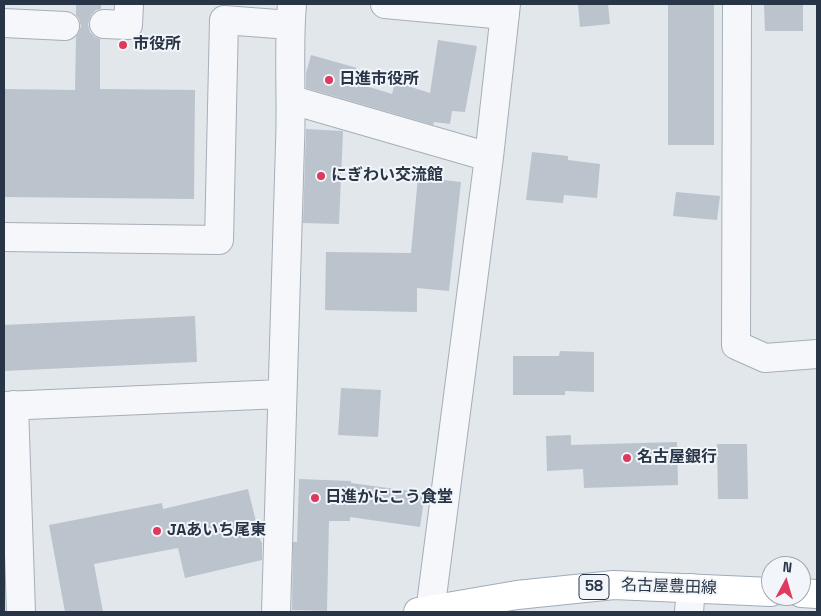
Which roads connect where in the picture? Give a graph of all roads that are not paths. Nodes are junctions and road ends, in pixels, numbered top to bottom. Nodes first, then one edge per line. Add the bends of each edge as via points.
1 (130, 4) edge
2 (385, 4) edge
3 (737, 4) edge
4 (506, 9) edge
5 (291, 14) edge
6 (4, 23) edge
7 (104, 24) dead end
8 (65, 26) dead end
9 (292, 100) junction
10 (489, 157) junction
11 (4, 237) edge
12 (817, 354) edge
13 (281, 394) junction
14 (9, 406) edge
15 (761, 593) edge
16 (690, 600) edge
17 (426, 611) edge
18 (21, 612) edge
19 (276, 612) edge

1 - 7 street via 128,25
2 - 4 street
3 - 12 street via 736,345 765,358
4 - 10 street
5 - 9 street
5 - 11 street via 224,20 219,240
6 - 8 street
9 - 10 street
9 - 13 street
10 - 17 street
13 - 14 street
13 - 19 street
14 - 18 street
15 - 16 main road, 名古屋豊田線 / 58
16 - 17 main road, 名古屋豊田線 / 58 via 614,585 517,595

